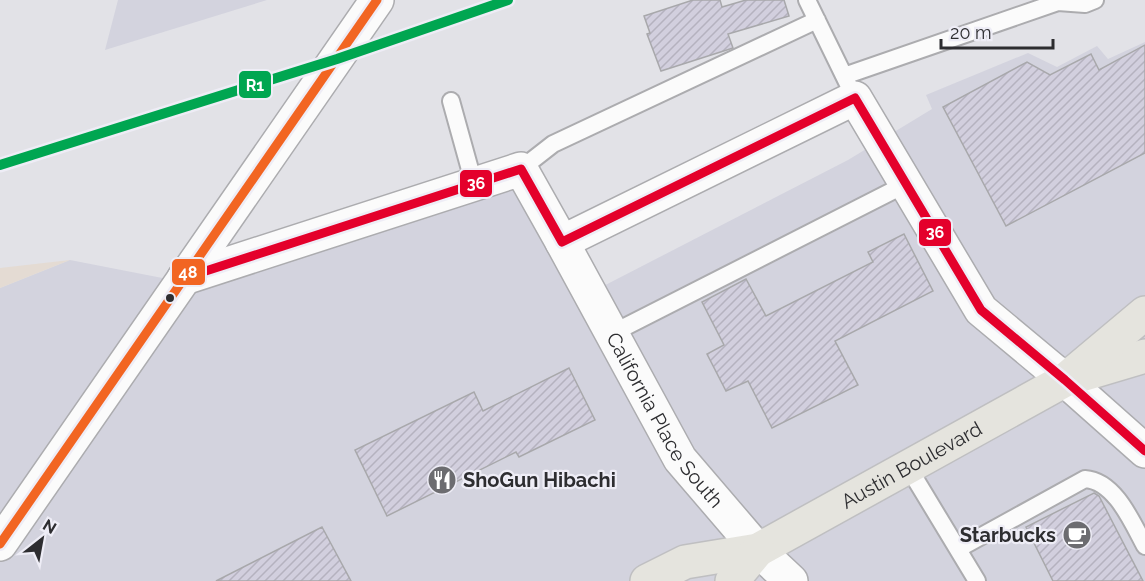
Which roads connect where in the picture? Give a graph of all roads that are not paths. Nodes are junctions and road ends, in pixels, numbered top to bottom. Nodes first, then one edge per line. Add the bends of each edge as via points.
1 (377, 0) edge
2 (807, 0) edge
3 (1095, 0) edge
4 (817, 20) junction
5 (850, 87) junction
6 (451, 101) dead end
7 (522, 169) junction
8 (474, 184) junction
9 (906, 184) junction
10 (562, 242) junction
11 (184, 278) junction
12 (1145, 313) edge
13 (611, 334) junction
14 (1145, 356) edge
15 (1065, 380) junction
16 (1145, 451) edge
17 (908, 467) junction
18 (0, 544) edge
19 (1145, 546) edge
20 (958, 549) junction
21 (758, 550) junction
22 (647, 581) edge
23 (732, 581) edge
24 (791, 581) edge
25 (977, 581) edge

1 - 11 street
2 - 4 lane
3 - 5 lane via 1085,4 1058,2
4 - 5 lane
4 - 7 lane via 553,144
5 - 9 street
5 - 10 street
6 - 8 lane
7 - 8 street
7 - 10 street, California Place South
8 - 11 street
9 - 13 lane
9 - 15 street via 981,310
10 - 13 street, California Place South
11 - 18 street
12 - 15 main road, Austin Boulevard
13 - 21 street, California Place South via 680,459
14 - 15 main road, Austin Boulevard
15 - 16 street
15 - 17 main road, Austin Boulevard
17 - 20 lane
17 - 21 main road, Austin Boulevard
19 - 20 lane via 1109,490 1097,480 1085,479
20 - 25 lane
21 - 22 main road, Austin Boulevard via 686,562
21 - 23 main road, Austin Boulevard
21 - 24 street, California Place South

